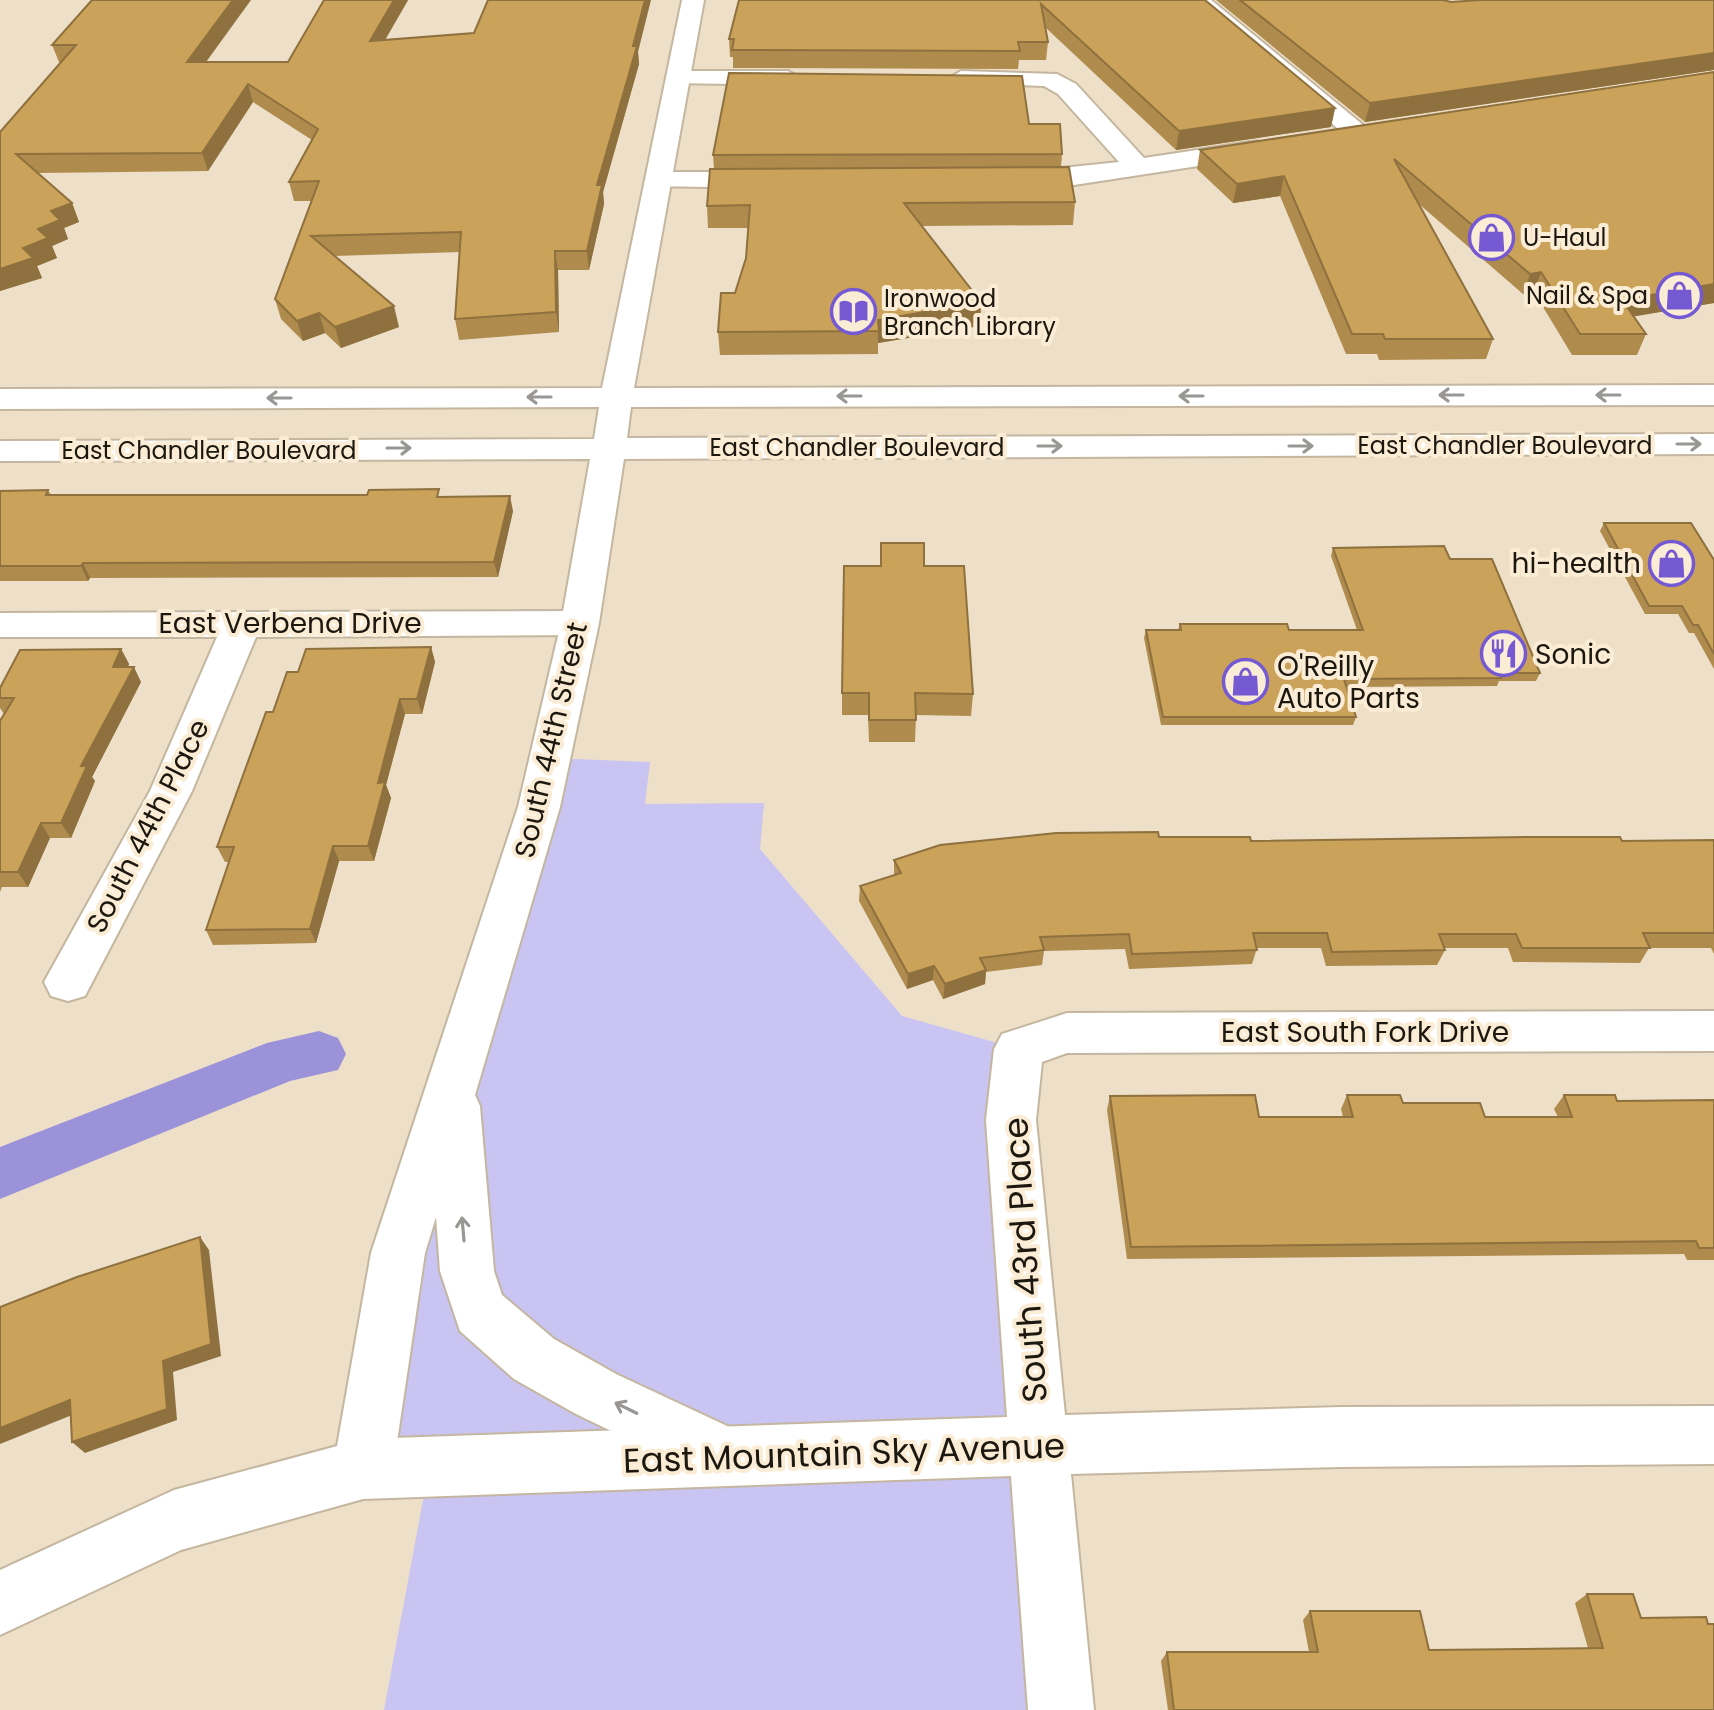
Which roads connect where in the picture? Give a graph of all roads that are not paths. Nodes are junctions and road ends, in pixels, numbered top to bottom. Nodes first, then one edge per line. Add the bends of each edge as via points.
1 (693, 0) edge
2 (1198, 0) edge
3 (679, 78) junction
4 (806, 78) edge
5 (930, 78) edge
6 (1385, 130) edge
7 (1359, 134) junction
8 (1330, 138) edge
9 (1284, 145) edge
10 (1138, 167) junction
11 (660, 180) junction
12 (790, 180) edge
13 (994, 180) edge
14 (1529, 395) junction
15 (1714, 395) edge
16 (617, 397) junction
17 (0, 399) edge
18 (1714, 444) edge
19 (1527, 445) junction
20 (608, 448) junction
21 (0, 451) edge
22 (580, 623) junction
23 (242, 624) junction
24 (0, 625) edge
25 (68, 982) dead end
26 (1714, 1031) edge
27 (1019, 1049) joint
28 (454, 1080) junction
29 (1714, 1435) edge
30 (1039, 1448) junction
31 (721, 1454) junction
32 (363, 1469) junction
33 (0, 1603) edge
34 (1061, 1710) edge

1 - 3 street, South 44th Street
2 - 7 street
3 - 4 street
3 - 11 street, South 44th Street
5 - 10 street via 1049,79 1067,89
6 - 7 street
7 - 8 street
9 - 10 street
10 - 13 street via 1061,179
11 - 12 street
11 - 16 street, South 44th Street
15 -> 14 street, East Chandler Boulevard
14 -> 16 street, East Chandler Boulevard
14 - 19 street
16 -> 17 street, East Chandler Boulevard
16 - 20 street, South 44th Street
19 -> 18 street, East Chandler Boulevard
20 -> 19 street, East Chandler Boulevard
21 -> 20 street, East Chandler Boulevard
20 - 22 street, South 44th Street
22 - 23 street, East Verbena Drive
22 - 28 street, South 44th Street via 539,807
23 - 24 street, East Verbena Drive
23 - 25 street, South 44th Place via 171,791
26 - 27 street, East South Fork Drive via 1067,1033
27 - 30 street, South 43rd Place via 1011,1120
31 -> 28 street via 534,1359 480,1312 467,1271
28 - 32 street, South 44th Street via 398,1253
29 - 30 street, East Mountain Sky Avenue via 1341,1437
30 - 31 street, East Mountain Sky Avenue
30 - 34 street, South 43rd Place
31 - 32 street, East Mountain Sky Avenue
32 - 33 street, East Mountain Sky Avenue via 174,1521

